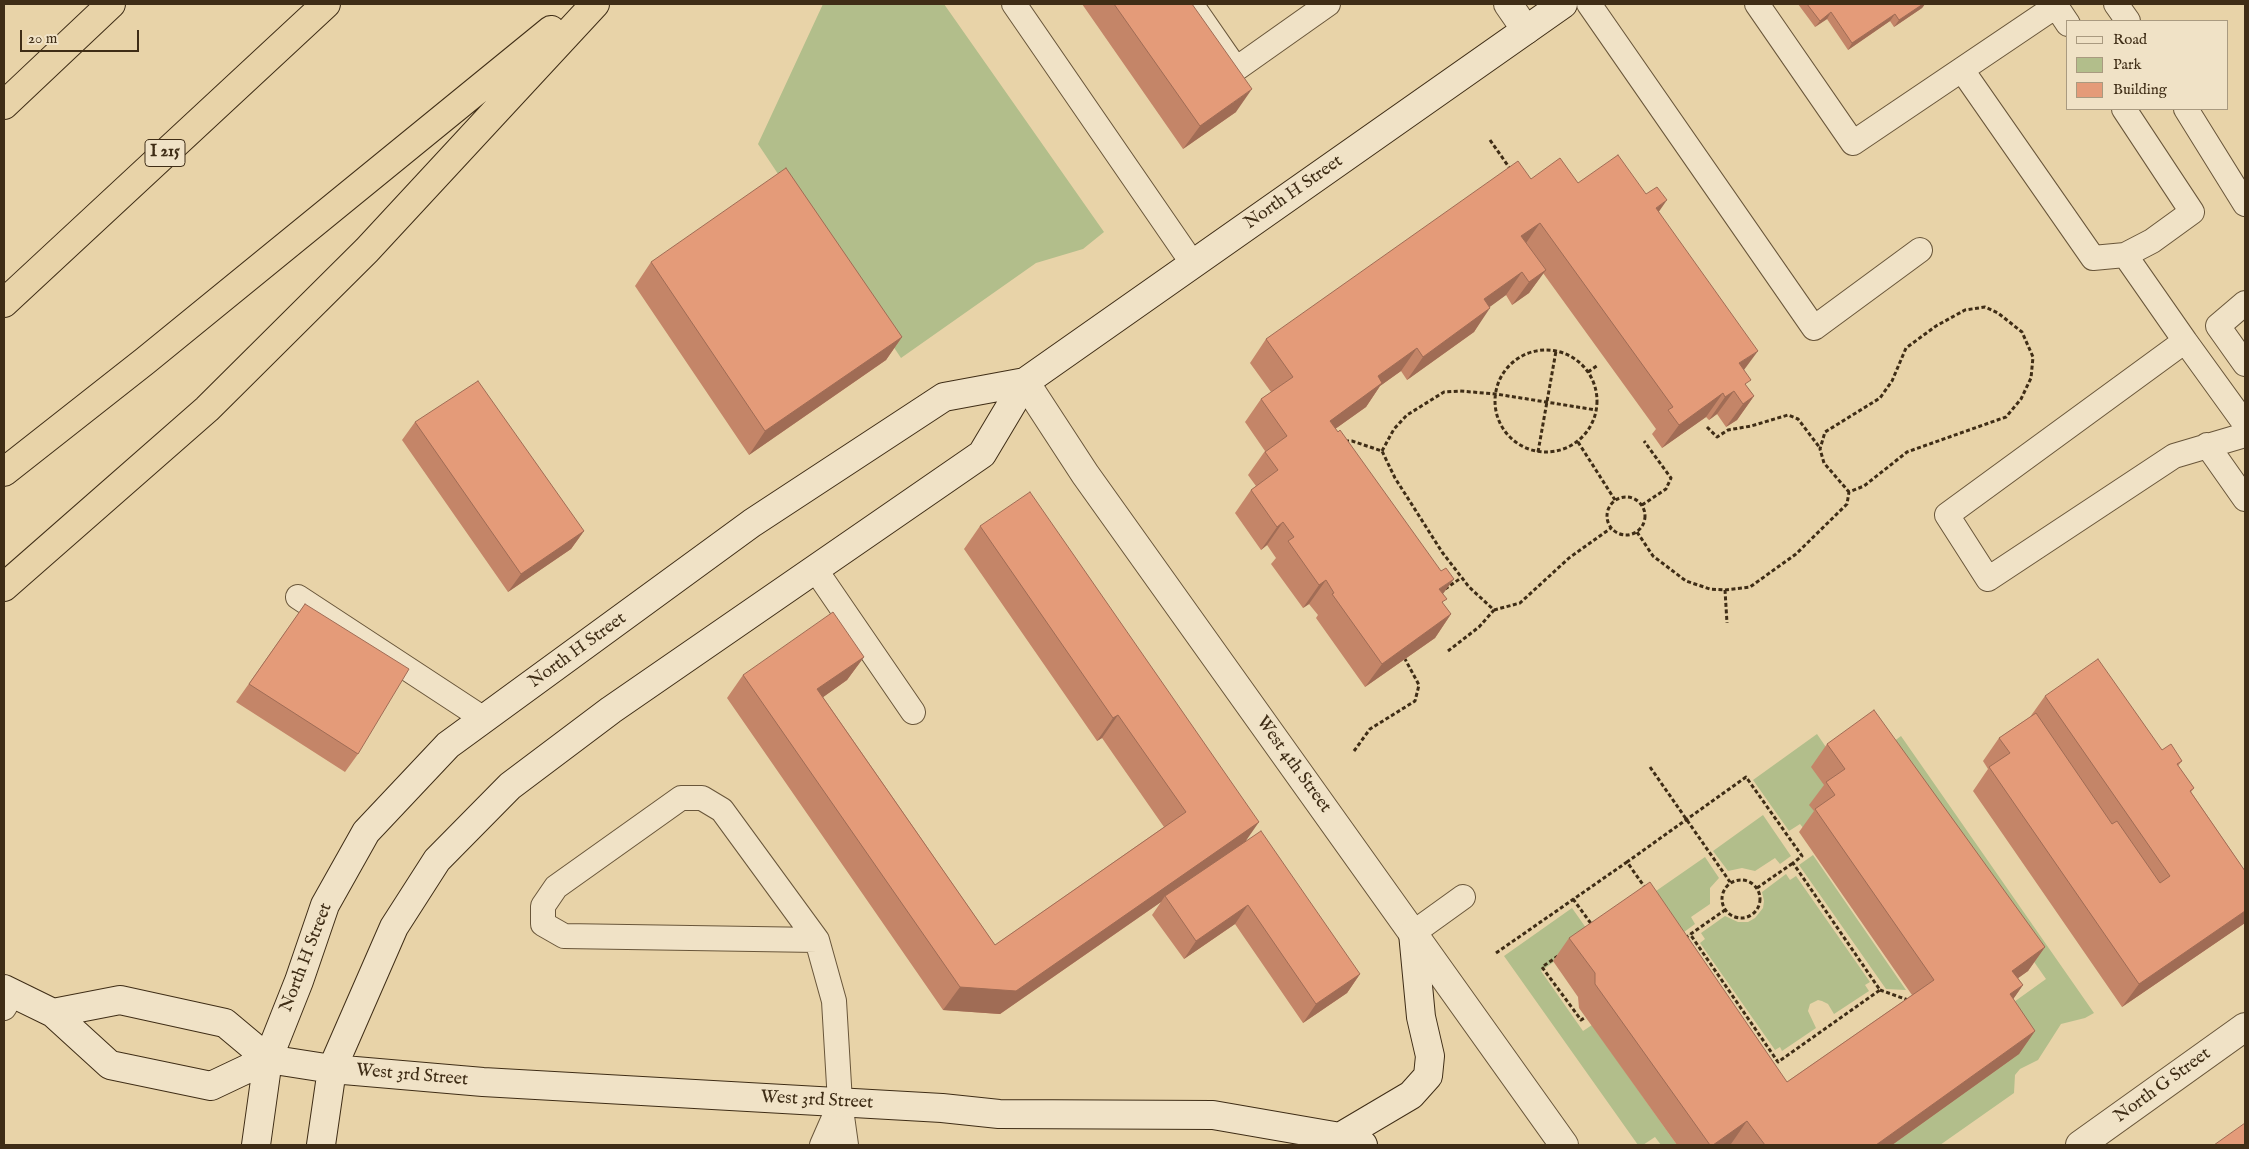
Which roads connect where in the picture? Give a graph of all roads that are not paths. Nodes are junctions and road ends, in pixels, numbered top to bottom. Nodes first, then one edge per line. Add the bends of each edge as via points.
1 (110, 4) edge
2 (326, 4) edge
3 (583, 4) edge
4 (594, 4) edge
5 (1014, 4) edge
6 (1191, 4) edge
7 (1328, 4) edge
8 (1508, 4) edge
9 (1563, 4) edge
10 (1589, 4) edge
11 (1758, 4) edge
12 (2116, 4) edge
13 (2127, 20) edge
14 (2066, 21) edge
15 (1526, 30) junction
16 (1962, 70) junction
17 (4, 105) edge
18 (2125, 110) edge
19 (2187, 110) edge
20 (2245, 204) edge
21 (1920, 250) dead end
22 (2125, 255) junction
23 (1193, 264) junction
24 (4, 303) edge
25 (2245, 303) edge
26 (2185, 341) junction
27 (2245, 364) edge
28 (1026, 382) junction
29 (2245, 424) edge
30 (2245, 435) edge
31 (2207, 445) junction
32 (4, 472) edge
33 (2243, 494) edge
34 (815, 569) junction
35 (4, 587) edge
36 (298, 597) dead end
37 (913, 712) dead end
38 (484, 719) junction
39 (1463, 897) dead end
40 (1413, 933) junction
41 (817, 940) junction
42 (6, 997) edge
43 (53, 1013) junction
44 (2245, 1027) edge
45 (268, 1059) junction
46 (332, 1070) junction
47 (840, 1102) junction
48 (1352, 1141) edge
49 (256, 1145) edge
50 (321, 1145) edge
51 (822, 1145) edge
52 (846, 1145) edge
53 (1564, 1145) edge
54 (2080, 1145) edge

1 - 17 highway
2 - 24 highway, I 215
3 - 32 highway
4 - 35 highway via 366,250 214,402
5 - 23 lane
6 - 7 lane via 1236,69
8 - 15 main road
9 - 15 main road, North H Street
10 - 21 lane via 1814,328
11 - 16 lane via 1853,142
12 - 13 lane
14 - 16 lane via 2056,6
15 - 23 main road, North H Street
16 - 22 lane via 2093,258
18 - 22 lane via 2192,212 2152,241
19 - 20 lane
22 - 26 lane
23 - 28 main road, North H Street
25 - 27 lane via 2218,326
26 - 29 lane
26 - 31 lane via 1947,515 1988,579 2174,456
28 - 34 main road, North H Street via 982,454
28 - 38 main road, North H Street via 944,397 752,523
28 - 40 main road, West 4th Street via 1085,474
30 - 31 lane
31 - 33 lane
34 - 37 lane
34 - 46 main road, North H Street via 611,710 510,786 437,860 394,927
36 - 38 lane
38 - 45 main road, North H Street via 448,745 366,832 325,905
39 - 40 lane
40 - 48 main road via 1421,1018 1430,1056 1428,1076 1411,1095
40 - 53 main road, West 4th Street
41 - 41 lane via 722,810 702,798 681,798 556,887 542,906 543,924 564,936
41 - 47 lane via 834,1001
42 - 43 main road
43 - 45 main road via 120,1000 225,1022
43 - 45 main road via 110,1065 211,1086
44 - 54 main road, North G Street
45 - 46 main road, West 3rd Street
45 - 49 main road
46 - 47 main road, West 3rd Street
46 - 50 main road
47 - 48 main road, West 3rd Street via 999,1114 1213,1115
47 - 51 lane
47 - 52 lane

